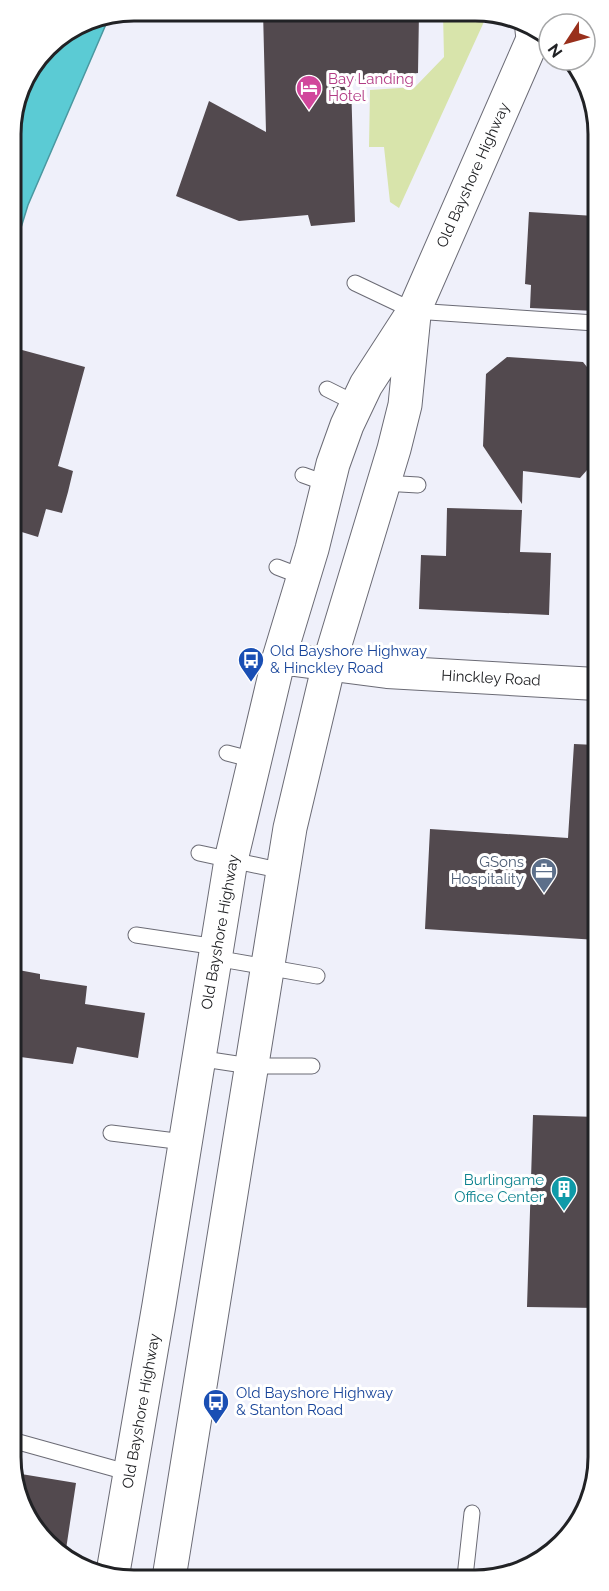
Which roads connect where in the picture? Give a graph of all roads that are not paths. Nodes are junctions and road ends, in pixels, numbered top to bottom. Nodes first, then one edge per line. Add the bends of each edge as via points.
1 (534, 38) edge
2 (355, 283) dead end
3 (414, 311) junction
4 (588, 323) edge
5 (327, 389) dead end
6 (357, 404) junction
7 (383, 483) junction
8 (417, 485) dead end
9 (279, 658) junction
10 (329, 664) junction
11 (588, 684) edge
12 (199, 853) dead end
13 (231, 861) junction
14 (283, 871) junction
15 (136, 935) dead end
16 (216, 953) junction
17 (267, 969) junction
18 (317, 975) dead end
19 (197, 1058) junction
20 (250, 1066) junction
21 (312, 1066) dead end
22 (111, 1133) dead end
23 (184, 1142) junction
24 (21, 1443) edge
25 (130, 1473) junction
26 (472, 1513) dead end
27 (115, 1568) edge
28 (171, 1570) edge
29 (466, 1570) edge

1 - 3 main road, Old Bayshore Highway
2 - 3 lane
3 - 4 lane
3 - 6 main road, Old Bayshore Highway
3 - 7 main road, Old Bayshore Highway via 405,405
5 - 6 lane
6 - 9 main road, Old Bayshore Highway via 315,479 290,572
7 - 8 lane
7 - 10 main road, Old Bayshore Highway
9 - 10 street, Hinckley Road
9 - 13 main road, Old Bayshore Highway via 240,757
10 - 11 street, Hinckley Road via 387,672
10 - 14 main road, Old Bayshore Highway
12 - 13 lane
13 - 14 lane
13 - 16 main road, Old Bayshore Highway
14 - 17 main road, Old Bayshore Highway
15 - 16 lane
16 - 17 lane
16 - 19 main road, Old Bayshore Highway
17 - 18 lane
17 - 20 main road, Old Bayshore Highway
19 - 20 lane
19 - 23 main road, Old Bayshore Highway
20 - 21 lane
20 - 28 main road, Old Bayshore Highway
22 - 23 lane
23 - 25 main road, Old Bayshore Highway
24 - 25 lane
25 - 27 main road, Old Bayshore Highway
26 - 29 lane

